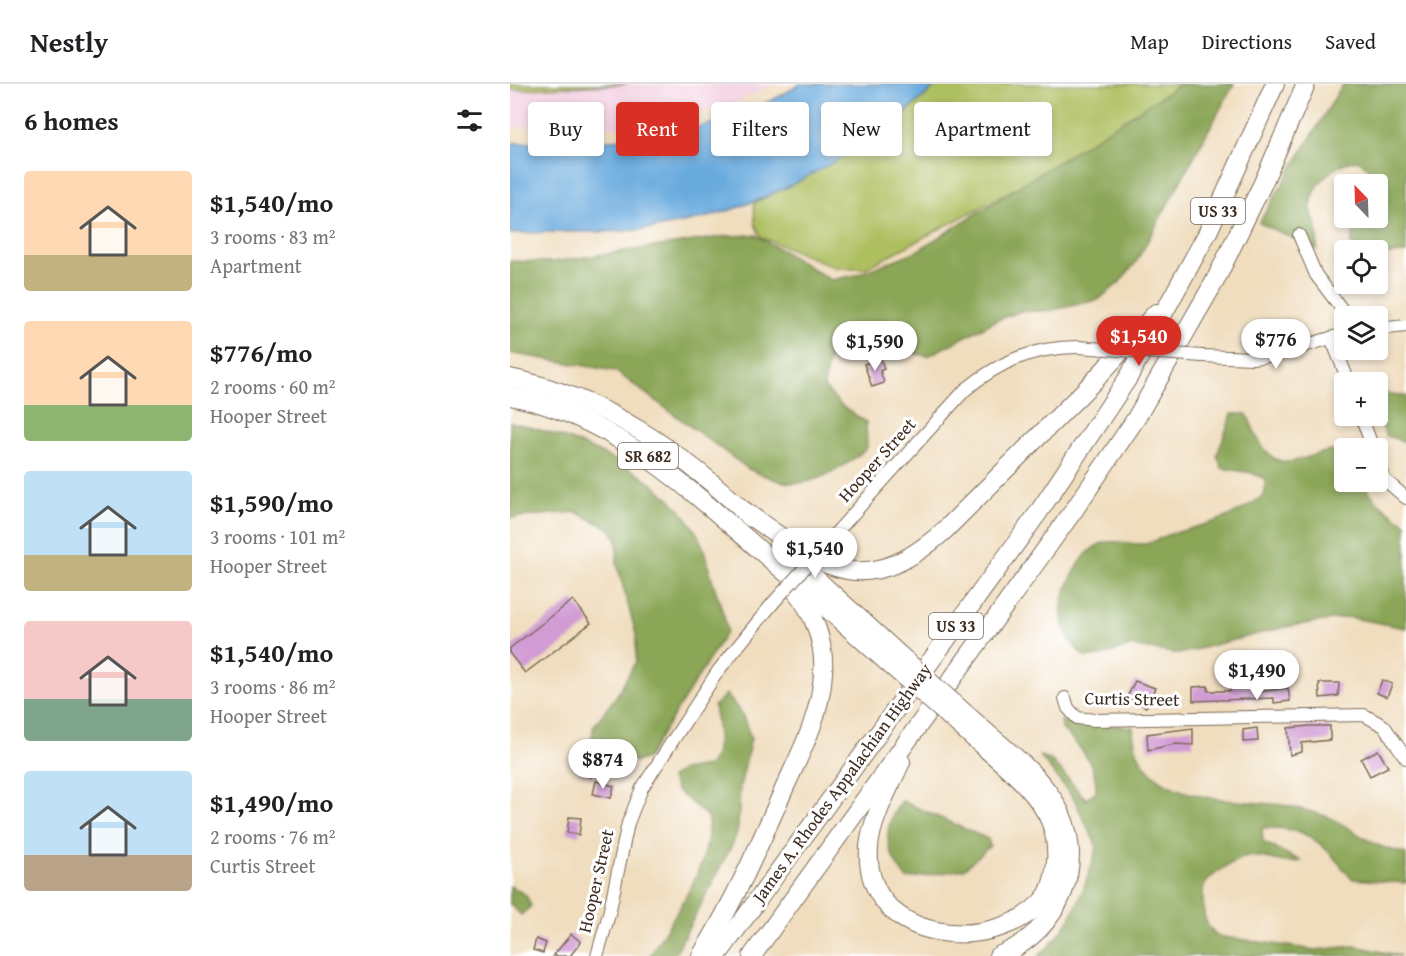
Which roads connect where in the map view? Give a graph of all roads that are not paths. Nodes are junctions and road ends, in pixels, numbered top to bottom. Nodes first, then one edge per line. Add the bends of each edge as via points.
1 (1275, 84) edge
2 (1305, 84) edge
3 (1299, 235) dead end
4 (1180, 286) junction
5 (1339, 306) edge
6 (1406, 326) edge
7 (1388, 328) edge
8 (1334, 337) edge
9 (1331, 338) junction
10 (1345, 372) edge
11 (510, 378) edge
12 (510, 396) edge
13 (1388, 482) edge
14 (1406, 498) edge
15 (743, 510) junction
16 (764, 554) junction
17 (891, 656) junction
18 (1065, 698) dead end
19 (918, 726) junction
20 (972, 728) junction
21 (1406, 758) edge
22 (597, 956) edge
23 (701, 956) edge
24 (717, 956) edge
25 (752, 956) edge
26 (998, 956) edge

1 - 4 highway, James A. Rhodes Appalachian Highway / US 33 via 1231,185
2 - 19 highway, James A. Rhodes Appalachian Highway / US 33 via 1239,233 1162,375 1074,510
3 - 5 street via 1316,275
4 - 15 highway via 1069,406 945,530 908,559 876,571 837,569 805,554
4 - 24 highway, James A. Rhodes Appalachian Highway / US 33 via 1128,378 1038,513
6 - 7 street
8 - 9 street, Hooper Street
9 - 10 street
9 - 22 street, Hooper Street, bridge via 1274,356 1253,358 1078,347 1040,350 1018,356 964,390 773,603 718,671 642,789 628,823
11 - 15 highway, SR 682 via 558,390 620,417 683,460
12 - 16 highway, SR 682 via 579,417 640,451
13 - 14 street
15 - 17 highway
16 - 17 highway
16 - 23 highway via 799,594 814,619 822,653 821,693 810,731 748,872
17 - 20 highway, bridge
18 - 21 street, Curtis Street via 1077,717 1095,720 1364,715 1384,726
19 - 20 highway via 872,830 869,847 873,880 889,910 915,934 948,946 969,948 1006,938 1034,916 1050,889 1057,855 1043,808
19 - 25 highway, James A. Rhodes Appalachian Highway / US 33
20 - 26 highway via 1042,785 1054,801 1069,838 1069,876 1055,911 1030,939

